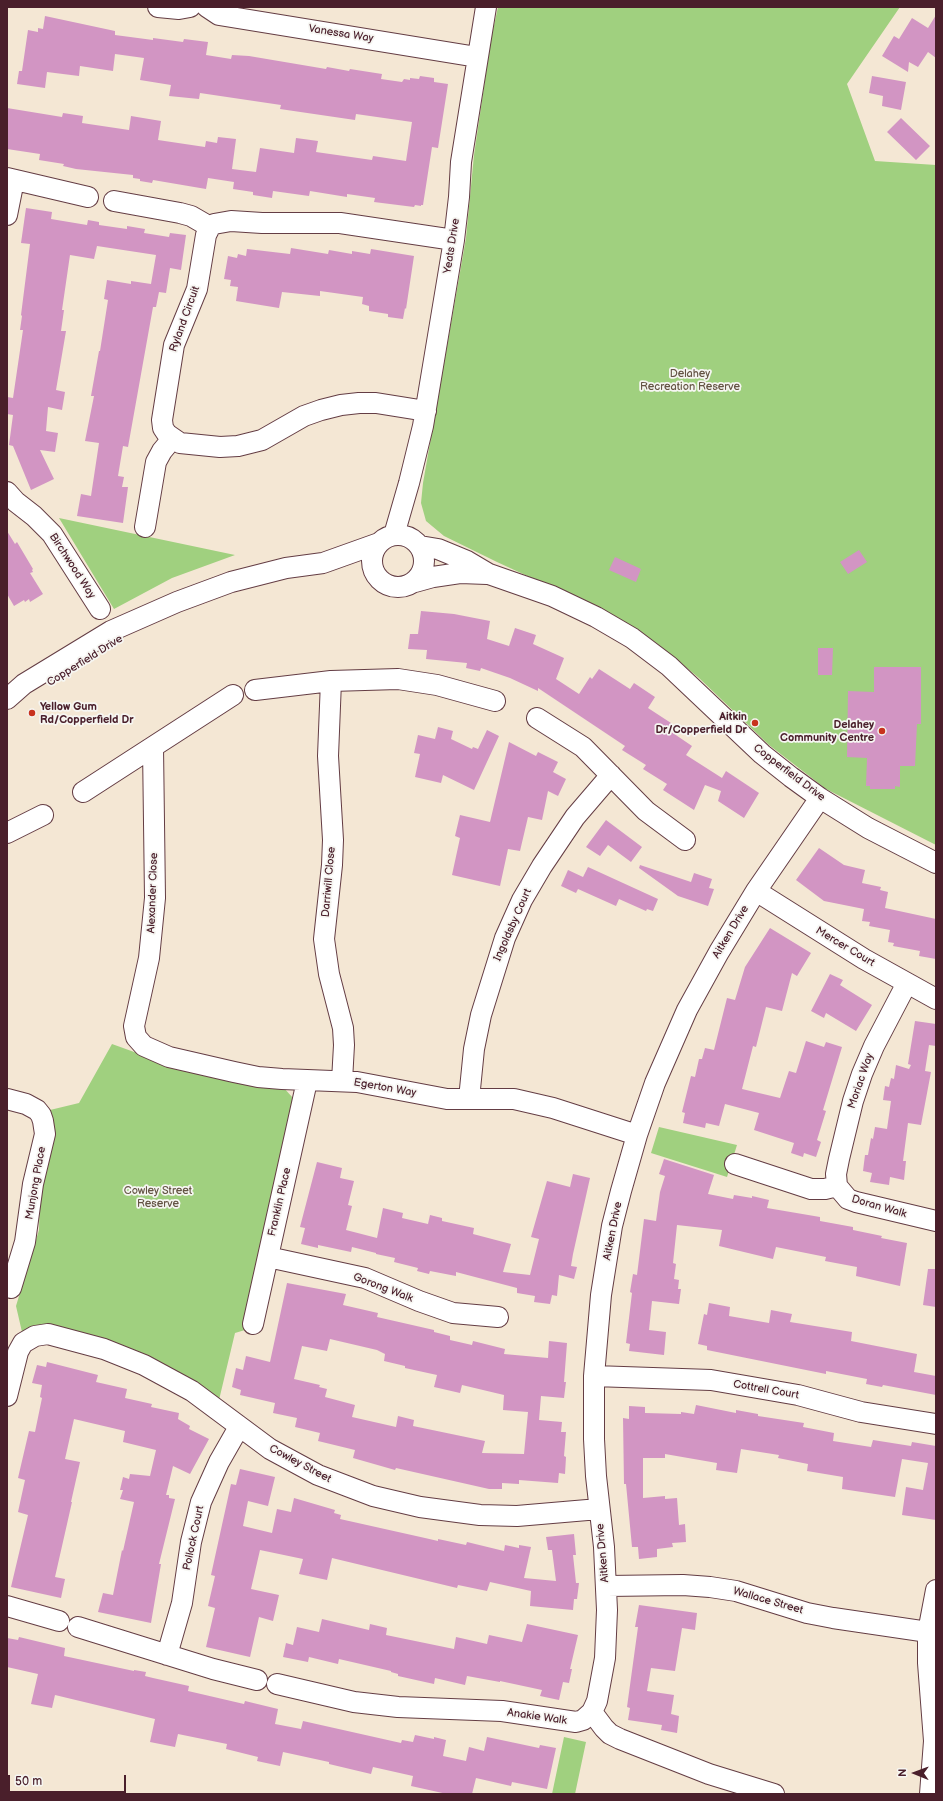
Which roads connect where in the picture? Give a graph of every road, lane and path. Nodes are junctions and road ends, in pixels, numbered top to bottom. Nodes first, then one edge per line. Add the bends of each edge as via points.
1 (158, 7) edge
2 (190, 7) edge
3 (207, 7) edge
4 (486, 7) edge
5 (477, 57) junction
6 (11, 179) edge
7 (88, 197) dead end
8 (114, 202) dead end
9 (7, 215) edge
10 (210, 228) junction
11 (454, 240) junction
12 (426, 411) junction
13 (172, 439) junction
14 (410, 483) junction
15 (7, 492) edge
16 (145, 527) dead end
17 (386, 539) junction
18 (418, 543) junction
19 (323, 563) junction
20 (375, 573) junction
21 (488, 574) junction
22 (415, 582) junction
23 (100, 609) dead end
24 (158, 611) junction
25 (331, 681) junction
26 (255, 690) dead end
27 (233, 696) dead end
28 (7, 699) edge
29 (495, 701) dead end
30 (7, 705) edge
31 (537, 718) dead end
32 (153, 747) junction
33 (611, 775) junction
34 (84, 792) dead end
35 (820, 798) junction
36 (43, 816) dead end
37 (7, 833) edge
38 (685, 840) dead end
39 (936, 863) edge
40 (756, 891) junction
41 (907, 983) junction
42 (936, 998) edge
43 (136, 1038) joint
44 (307, 1081) junction
45 (342, 1081) junction
46 (7, 1099) edge
47 (469, 1099) junction
48 (636, 1135) junction
49 (736, 1164) dead end
50 (837, 1186) junction
51 (936, 1221) edge
52 (268, 1257) junction
53 (11, 1288) dead end
54 (498, 1317) dead end
55 (253, 1324) dead end
56 (594, 1376) junction
57 (7, 1396) edge
58 (936, 1424) edge
59 (239, 1427) junction
60 (599, 1509) junction
61 (607, 1586) junction
62 (936, 1590) edge
63 (7, 1606) edge
64 (59, 1621) dead end
65 (78, 1627) dead end
66 (928, 1632) junction
67 (167, 1655) junction
68 (257, 1680) dead end
69 (277, 1684) dead end
70 (592, 1712) junction
71 (774, 1794) edge
72 (930, 1794) edge

1 - 2 street
3 - 5 street, Vanessa Way via 219,14
4 - 5 street, Yeats Drive
5 - 11 street, Yeats Drive via 461,162 460,197
6 - 7 street
6 - 9 street
8 - 10 street via 180,213 191,216
10 - 11 street via 221,222 231,221 340,223
10 - 13 street, Ryland Circuit via 204,243 196,293 174,345 170,365 162,420 163,428
11 - 12 street, Yeats Drive
12 - 13 street via 359,403 304,416 262,440 238,446 188,445
12 - 14 street, Yeats Drive
13 - 16 street via 156,462
14 - 17 street, Yeats Drive
14 - 18 street, Yeats Drive
15 - 23 street, Birchwood Way via 52,534
17 - 18 street via 402,534
17 - 19 street, Copperfield Drive
17 - 20 street via 372,557
18 - 21 street, Copperfield Drive via 467,561
18 - 22 street via 425,561
19 - 20 street, Copperfield Drive via 348,564
19 - 24 street, Copperfield Drive via 286,568 231,582
20 - 22 street via 393,587 408,586
21 - 22 street, Copperfield Drive via 460,573
21 - 35 street, Copperfield Drive via 569,604 632,638 687,682 762,754
24 - 28 street, Copperfield Drive via 111,631 24,684
24 - 30 street, Copperfield Drive via 115,645
25 - 26 street
25 - 29 street via 398,680 437,685
25 - 45 street, Darriwill Close via 328,756 333,846 324,939 329,974 343,1028
27 - 32 street
31 - 33 street via 583,747
32 - 34 street
32 - 43 street, Alexander Close via 155,898 149,958 135,1017
33 - 38 street via 646,811
33 - 47 street, Ingoldsby Court via 575,817 542,866 522,900 505,938 481,1015 474,1049
35 - 39 street, Copperfield Drive via 868,828
35 - 40 street, Aitken Drive
36 - 37 street
40 - 41 street, Mercer Court
40 - 48 street, Aitken Drive via 687,1010 655,1083
41 - 42 street, Mercer Court
41 - 50 street, Moriac Way via 874,1046 860,1081 846,1125 836,1174
43 - 44 street, Egerton Way via 151,1050 206,1066 258,1077
44 - 45 street, Egerton Way
44 - 52 street, Franklin Place
45 - 47 street, Egerton Way via 441,1098
46 - 53 street, Munjong Place via 32,1106 41,1115 44,1127 25,1242
47 - 48 street, Egerton Way via 520,1100
48 - 56 street, Aitken Drive via 612,1226 601,1295
49 - 50 street via 811,1189
50 - 51 street, Doran Walk via 848,1199 856,1202
52 - 54 street, Gorong Walk via 365,1278 453,1313
52 - 55 street, Franklin Place
56 - 58 street, Cottrell Court via 710,1380 798,1395 861,1412
56 - 60 street, Aitken Drive via 594,1439
57 - 59 street, Cowley Street via 22,1343 42,1333 104,1349 166,1376 192,1391
59 - 60 street, Cowley Street via 270,1449 318,1475 373,1496 420,1507 480,1516 517,1516
59 - 67 street, Pollock Court via 208,1483 201,1502 191,1542 182,1603
60 - 61 street, Aitken Drive
61 - 66 street, Wallace Street via 683,1585 723,1589 755,1596 807,1613
61 - 70 street, Aitken Drive via 605,1658
62 - 66 street
63 - 64 street
65 - 67 street
66 - 72 street via 934,1741
67 - 68 street
69 - 70 street, Anakie Walk via 354,1702 398,1707 502,1712 576,1722 583,1720
70 - 71 street via 610,1734 620,1739 709,1774

